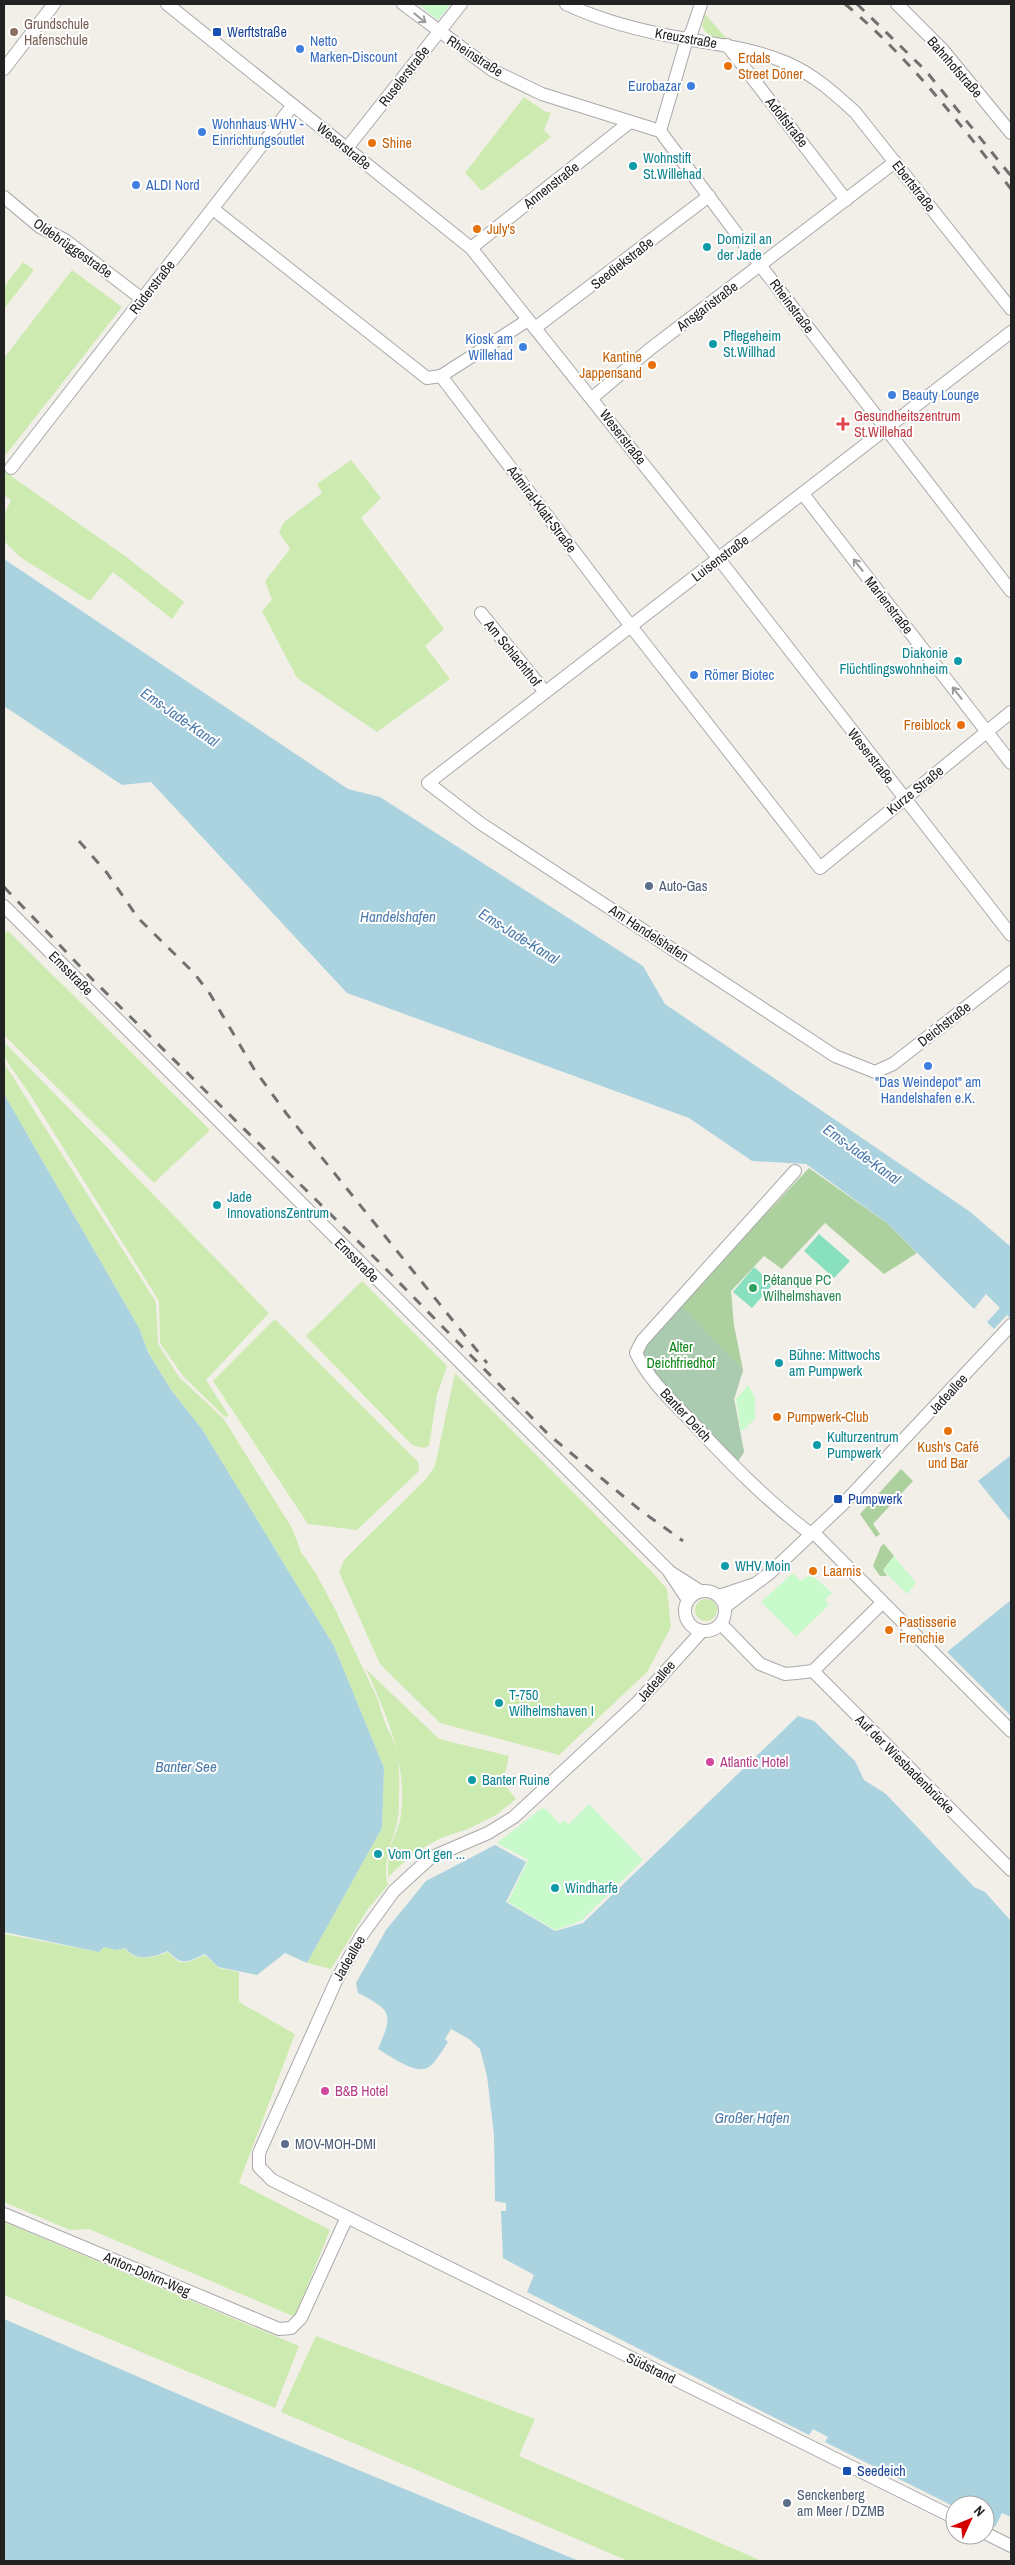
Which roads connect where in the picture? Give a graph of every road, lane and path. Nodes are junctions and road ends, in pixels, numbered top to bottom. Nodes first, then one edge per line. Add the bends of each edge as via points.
1 (54, 4) edge
2 (167, 4) edge
3 (403, 4) edge
4 (461, 4) edge
5 (566, 4) edge
6 (897, 4) edge
7 (698, 5) edge
8 (438, 33) junction
9 (686, 39) junction
10 (727, 45) junction
11 (4, 69) edge
12 (806, 73) joint
13 (293, 105) junction
14 (630, 122) junction
15 (660, 131) junction
16 (1011, 133) edge
17 (347, 148) junction
18 (895, 162) junction
19 (709, 196) junction
20 (4, 197) edge
21 (846, 200) junction
22 (213, 209) junction
23 (471, 248) junction
24 (760, 265) junction
25 (142, 299) junction
26 (1011, 310) edge
27 (531, 324) junction
28 (1011, 332) edge
29 (441, 376) junction
30 (592, 398) junction
31 (887, 430) junction
32 (11, 468) dead end
33 (804, 494) junction
34 (719, 558) junction
35 (1011, 590) edge
36 (481, 613) dead end
37 (630, 625) junction
38 (545, 692) junction
39 (1011, 712) edge
40 (987, 732) junction
41 (1011, 763) edge
42 (428, 783) joint
43 (904, 799) junction
44 (820, 868) joint
45 (4, 906) edge
46 (1011, 935) edge
47 (1011, 972) edge
48 (875, 1072) joint
49 (794, 1171) dead end
50 (1011, 1325) edge
51 (812, 1533) junction
52 (668, 1570) junction
53 (700, 1592) junction
54 (688, 1600) junction
55 (722, 1602) junction
56 (882, 1603) junction
57 (690, 1624) junction
58 (721, 1624) junction
59 (702, 1631) junction
60 (679, 1654) junction
61 (813, 1671) junction
62 (1011, 1731) edge
63 (1011, 1870) edge
64 (4, 2214) edge
65 (347, 2217) junction
66 (945, 2513) edge
67 (995, 2538) edge
68 (1011, 2546) edge

1 - 11 street
2 - 13 street, Weserstraße
3 -> 8 street, Rheinstraße
4 - 8 street, Ruselerstraße
5 - 9 street, Kreuzstraße via 611,22
6 - 16 street, Bahnhofstraße via 942,49
7 - 9 street via 692,31
8 - 14 street, Rheinstraße via 492,70 542,94
8 - 17 street, Ruselerstraße
9 - 10 street, Kreuzstraße
9 - 15 street
10 - 12 street, Kreuzstraße via 774,58
10 - 21 street, Adolfstraße
12 - 18 street, Ebertstraße via 855,112
13 - 17 street, Weserstraße
13 - 22 street, Rüderstraße
14 - 15 street, Rheinstraße
14 - 23 street, Annenstraße
15 - 19 street, Rheinstraße
17 - 23 street, Weserstraße
18 - 21 street, Ansgaristraße
18 - 26 street, Ebertstraße
19 - 24 street, Rheinstraße
19 - 27 street, Seediekstraße
20 - 25 street, Oldebrüggestraße via 40,227 65,240
21 - 24 street, Ansgaristraße
22 - 25 street, Rüderstraße
22 - 29 street via 427,378
23 - 27 street, Weserstraße
24 - 30 street, Ansgaristraße
24 - 31 street, Rheinstraße
25 - 32 street, Rüderstraße
27 - 29 street, Seediekstraße
27 - 30 street, Weserstraße
28 - 31 street, Luisenstraße
29 - 37 street, Admiral-Klatt-Straße
30 - 34 street, Weserstraße
31 - 33 street, Luisenstraße
31 - 35 street, Rheinstraße
33 - 34 street, Luisenstraße
40 -> 33 street, Marienstraße
34 - 37 street, Luisenstraße
34 - 43 street, Weserstraße
36 - 38 street, Am Schlachthof
37 - 38 street, Luisenstraße
37 - 44 street, Admiral-Klatt-Straße
38 - 42 street, Luisenstraße
39 - 40 street, Kurze Straße
40 - 41 street, Marienstraße
40 - 43 street, Kurze Straße
42 - 48 street, Am Handelshafen via 480,823 835,1056
43 - 44 street, Kurze Straße
43 - 46 street, Weserstraße
45 - 52 street, Emsstraße
47 - 48 street, Deichstraße via 893,1064
49 - 51 street, Banter Deich via 642,1341 636,1353 645,1372 722,1455 761,1493
50 - 51 street, Jadeallee via 882,1464
51 - 55 street, Jadeallee via 772,1572
51 - 56 street
52 - 53 street, Emsstraße
52 - 54 street, Emsstraße
53 - 54 street
53 - 55 street via 710,1591
54 - 57 street via 685,1612
55 - 58 street
56 - 61 street
56 - 62 street
57 - 59 street
57 - 60 street, Jadeallee
58 - 59 street via 712,1630
58 - 61 street via 760,1664 772,1671 785,1674
59 - 60 street, Jadeallee
60 - 65 street, Jadeallee via 636,1704 514,1817 418,1867 394,1891 362,1935 322,2008 258,2160 262,2172 272,2180
61 - 63 street, Auf der Wiesbadenbrücke
64 - 65 street, Anton-Dohrn-Weg via 279,2329 291,2328 301,2318
65 - 66 street, Südstrand
67 - 68 street

